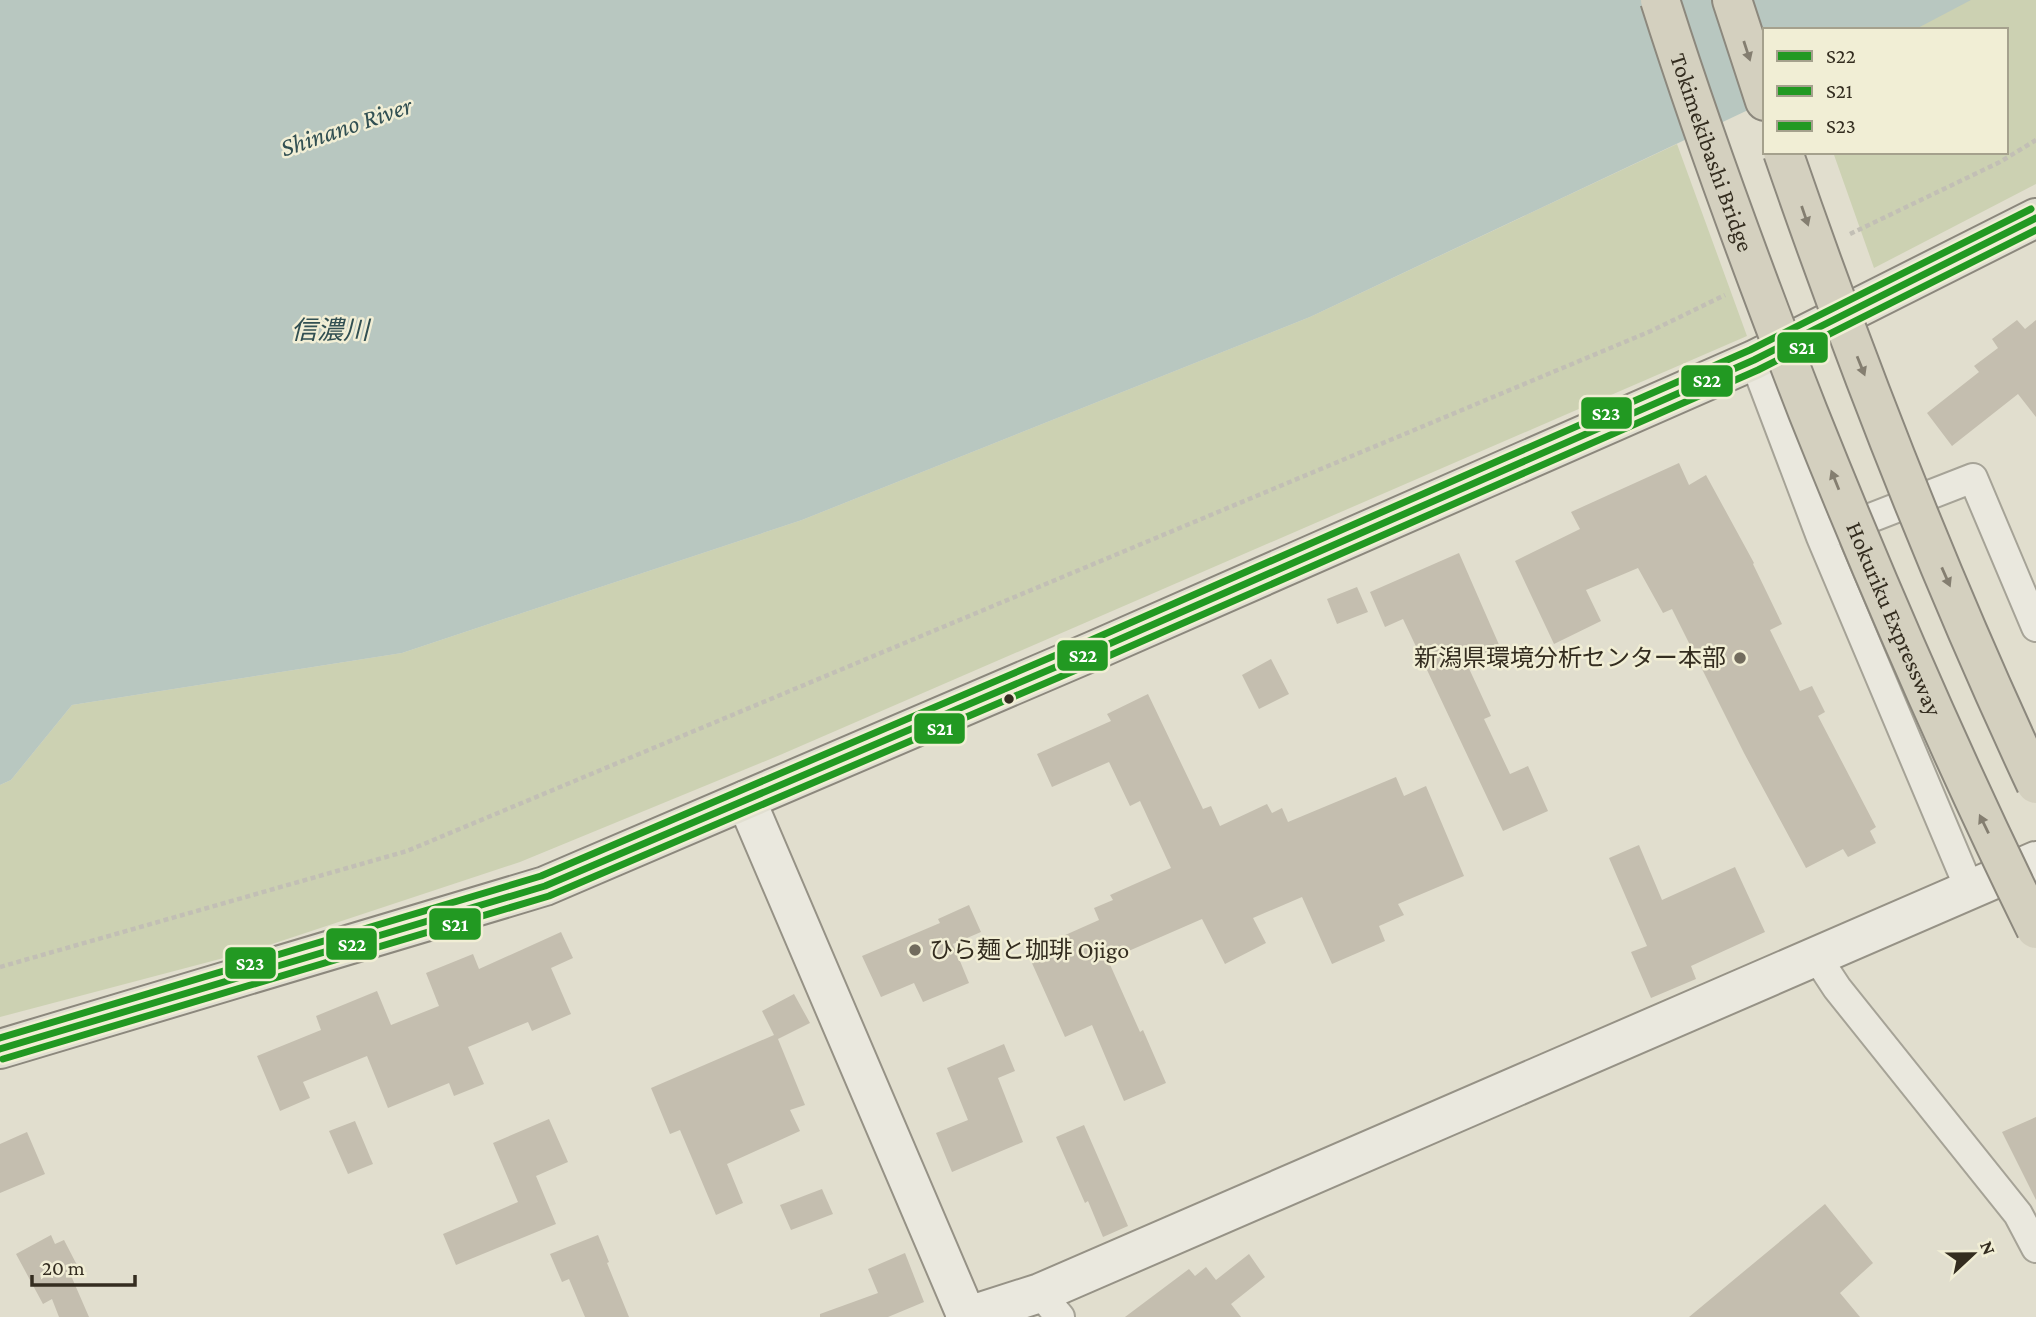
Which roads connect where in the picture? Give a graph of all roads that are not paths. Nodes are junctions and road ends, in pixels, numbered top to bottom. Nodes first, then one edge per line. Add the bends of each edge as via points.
1 (1660, 0) edge
2 (1732, 0) edge
3 (1763, 95) edge
4 (1784, 154) edge
5 (2036, 218) edge
6 (1754, 360) junction
7 (1821, 537) junction
8 (2036, 627) edge
9 (2036, 784) edge
10 (746, 800) junction
11 (2036, 860) edge
12 (1970, 890) junction
13 (2036, 929) edge
14 (1816, 956) junction
15 (0, 1049) edge
16 (2036, 1248) edge
17 (1050, 1305) edge
18 (966, 1317) edge

13 -> 1 highway, Hokuriku Expressway, bridge via 1975,805 1864,552 1765,304
2 -> 3 highway
4 -> 9 highway, bridge via 1827,280 1926,531
5 - 6 main road
6 - 7 street
6 - 10 main road
7 - 8 street via 1973,478
7 - 12 street
10 - 15 main road via 545,886
10 - 18 street
11 - 12 street
12 - 14 street
14 - 16 street via 2018,1214
14 - 17 street
17 - 18 street

